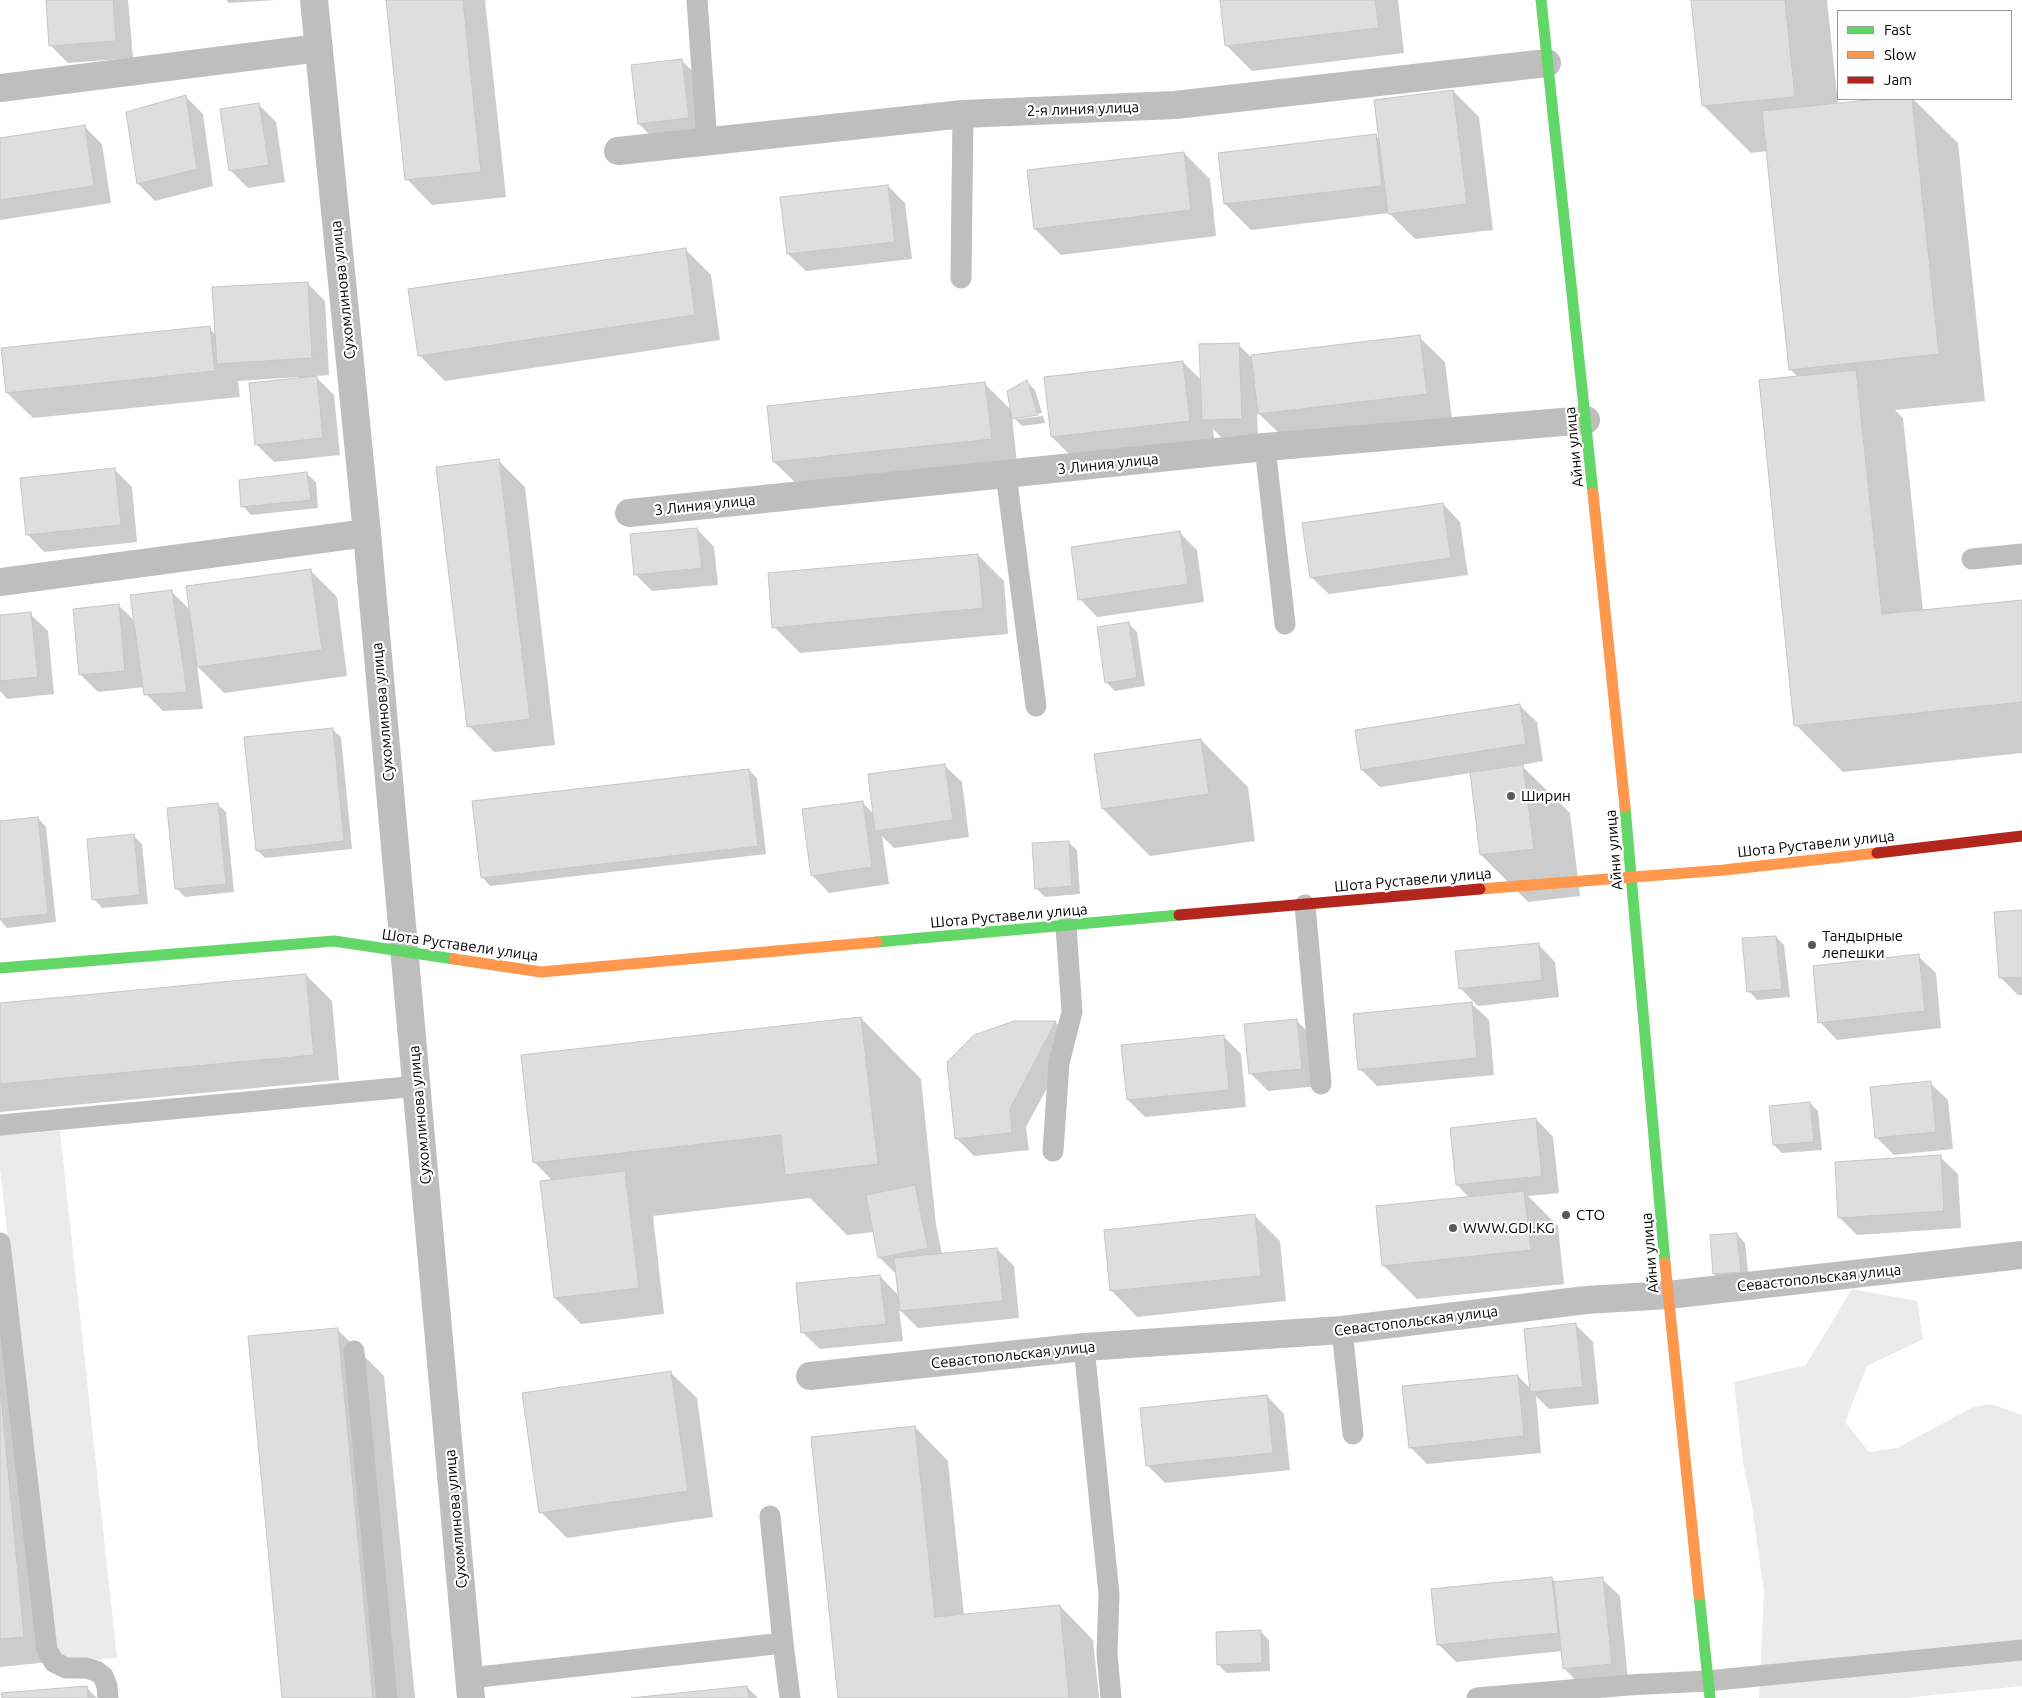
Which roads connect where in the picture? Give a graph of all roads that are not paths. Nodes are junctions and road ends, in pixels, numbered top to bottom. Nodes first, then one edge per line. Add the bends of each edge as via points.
1 (314, 0) edge
2 (698, 0) edge
3 (1541, 0) edge
4 (320, 48) junction
5 (1547, 63) junction
6 (0, 88) edge
7 (962, 114) junction
8 (707, 142) junction
9 (618, 151) dead end
10 (961, 278) dead end
11 (1586, 420) junction
12 (1265, 447) junction
13 (1006, 474) junction
14 (629, 513) dead end
15 (367, 533) junction
16 (2022, 554) edge
17 (1972, 559) dead end
18 (0, 582) edge
19 (1284, 624) dead end
20 (1036, 706) dead end
21 (2022, 836) edge
22 (1632, 877) junction
23 (1305, 905) junction
24 (1066, 926) junction
25 (405, 953) junction
26 (0, 968) edge
27 (1322, 1084) dead end
28 (418, 1086) junction
29 (0, 1126) edge
30 (1053, 1151) dead end
31 (0, 1243) edge
32 (2022, 1255) edge
33 (1668, 1295) junction
34 (1342, 1330) junction
35 (1084, 1347) junction
36 (354, 1351) dead end
37 (810, 1376) dead end
38 (1353, 1434) dead end
39 (770, 1516) dead end
40 (782, 1643) junction
41 (2022, 1650) edge
42 (471, 1688) edge
43 (1709, 1690) edge
44 (108, 1698) edge
45 (387, 1698) edge
46 (790, 1698) edge
47 (1111, 1698) edge
48 (1477, 1698) edge

1 - 4 street, Сухомлинова улица
2 - 8 lane
3 - 5 street, Айни улица
4 - 6 street
4 - 15 street, Сухомлинова улица
5 - 7 street, 2-я линия улица via 1176,105
5 - 11 street, Айни улица
7 - 8 street, 2-я линия улица
7 - 10 lane
8 - 9 street, 2-я линия улица
11 - 12 street, 3 Линия улица
11 - 22 street, Айни улица
12 - 13 street, 3 Линия улица
12 - 19 lane
13 - 14 street, 3 Линия улица
13 - 20 lane
15 - 18 street
15 - 25 street, Сухомлинова улица
16 - 17 lane
21 - 22 street, Шота Руставели улица via 1724,870
22 - 23 street, Шота Руставели улица
22 - 33 street, Айни улица
23 - 24 street, Шота Руставели улица
23 - 27 lane
24 - 25 street, Шота Руставели улица via 542,972
24 - 30 lane via 1072,1012 1059,1063
25 - 26 street, Шота Руставели улица via 334,941
25 - 28 street, Сухомлинова улица
28 - 29 lane
28 - 42 street, Сухомлинова улица
31 - 44 lane via 47,1650 54,1662 66,1668 86,1668 103,1676
32 - 33 street, Севастопольская улица
33 - 34 street, Севастопольская улица via 1586,1300
33 - 43 street, Айни улица
34 - 35 street, Севастопольская улица
34 - 38 lane
35 - 37 street, Севастопольская улица
35 - 47 lane via 1109,1594 1107,1654
36 - 45 lane
39 - 40 lane
40 - 42 lane
40 - 46 lane
41 - 43 lane
43 - 48 lane via 1628,1685

